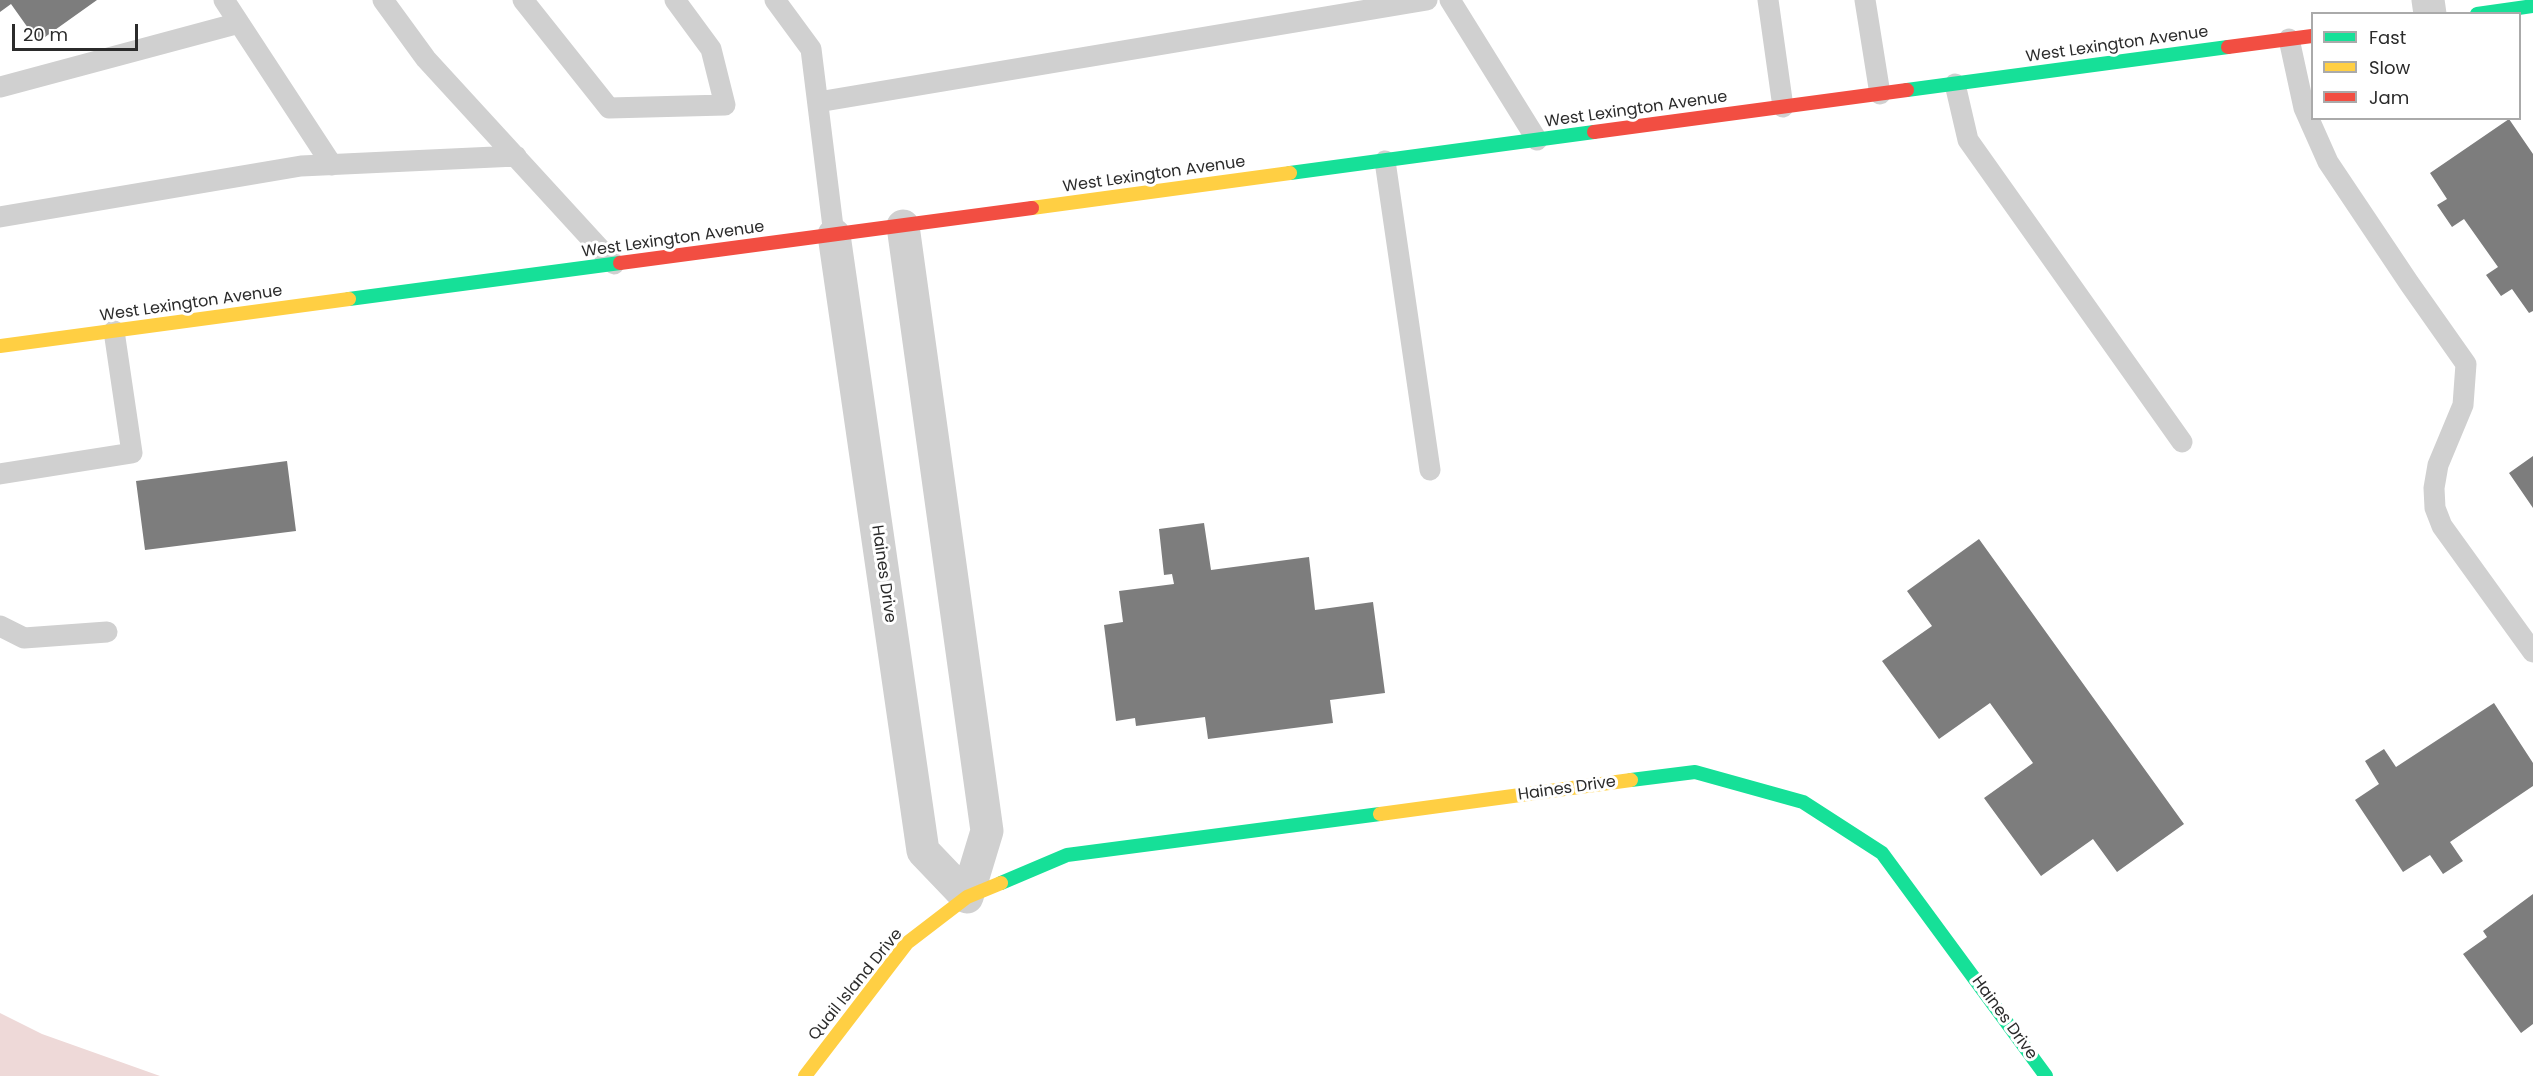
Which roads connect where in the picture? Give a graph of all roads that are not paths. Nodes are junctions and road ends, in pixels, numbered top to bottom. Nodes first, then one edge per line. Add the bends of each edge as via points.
1 (224, 0) edge
2 (383, 0) edge
3 (523, 0) edge
4 (675, 0) edge
5 (775, 0) edge
6 (1427, 0) edge
7 (1450, 0) edge
8 (1768, 0) edge
9 (1865, 0) edge
10 (2533, 6) edge
11 (2491, 12) edge
12 (238, 23) junction
13 (2311, 36) edge
14 (2289, 39) junction
15 (1955, 84) junction
16 (0, 87) edge
17 (1880, 94) junction
18 (818, 102) junction
19 (1783, 107) junction
20 (1537, 140) junction
21 (516, 156) junction
22 (1385, 161) junction
23 (332, 165) junction
24 (0, 218) edge
25 (903, 226) junction
26 (834, 235) junction
27 (614, 264) junction
28 (114, 331) junction
29 (0, 346) edge
30 (2182, 442) dead end
31 (1430, 470) dead end
32 (0, 474) edge
33 (0, 626) edge
34 (107, 632) dead end
35 (2533, 652) edge
36 (967, 897) junction
37 (805, 1076) edge
38 (2046, 1076) edge

1 - 12 lane
2 - 21 lane via 426,58
3 - 4 lane via 609,108 725,105 711,50
5 - 18 lane via 811,49
6 - 18 lane
7 - 20 lane
8 - 19 lane
9 - 17 lane
10 - 11 main road
12 - 16 lane
12 - 23 lane
13 - 14 main road, West Lexington Avenue
14 - 15 main road, West Lexington Avenue
14 - 35 lane via 2304,108 2328,162 2466,364 2463,405 2438,465 2434,508 2442,526
15 - 17 main road, West Lexington Avenue
15 - 30 lane via 1968,141
17 - 19 main road, West Lexington Avenue
18 - 26 lane
19 - 20 main road, West Lexington Avenue
20 - 22 main road, West Lexington Avenue
21 - 23 lane
21 - 27 lane
22 - 25 main road, West Lexington Avenue
22 - 31 lane
23 - 24 lane via 301,166
25 - 26 main road, West Lexington Avenue
25 - 36 street via 987,831
26 - 27 main road, West Lexington Avenue
26 - 36 street, Haines Drive via 923,851
27 - 28 main road, West Lexington Avenue
28 - 29 main road, West Lexington Avenue
28 - 32 lane via 132,453
33 - 34 lane via 24,638
36 - 37 main road, Quail Island Drive via 907,943
36 - 38 main road, Haines Drive via 1067,855 1695,772 1803,802 1882,853

